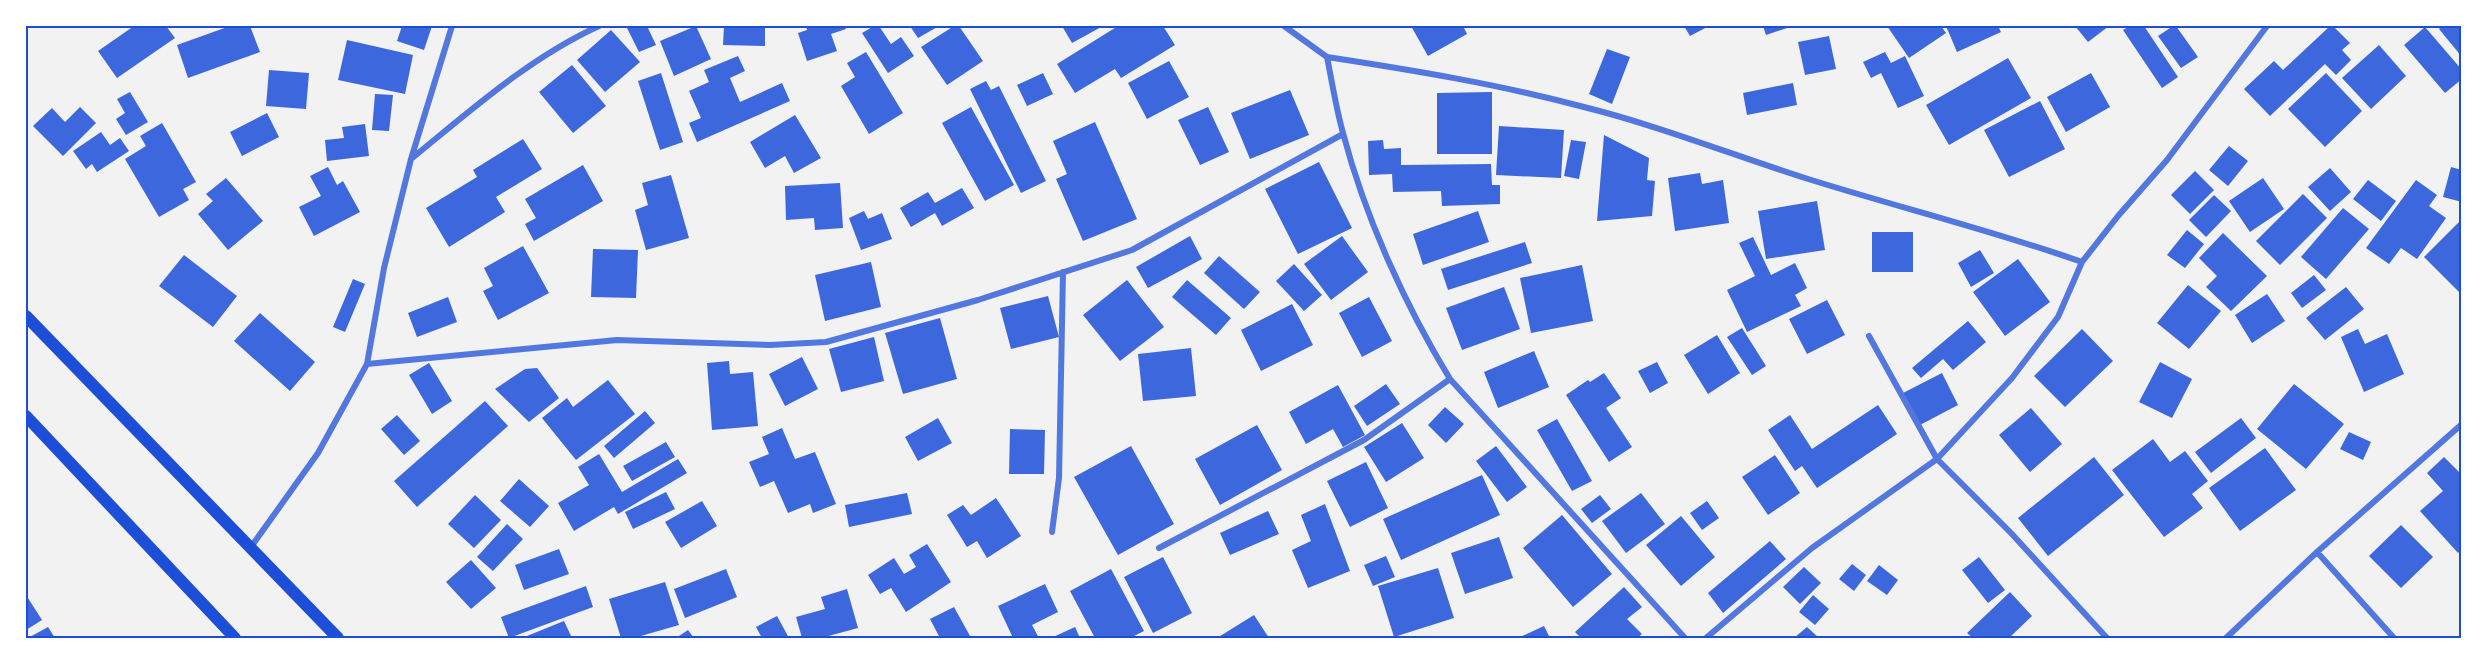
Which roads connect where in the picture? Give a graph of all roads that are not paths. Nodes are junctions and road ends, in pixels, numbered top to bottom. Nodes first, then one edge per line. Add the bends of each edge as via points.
1 (452, 26) edge
2 (599, 26) edge
3 (1284, 26) edge
4 (2267, 26) edge
5 (1327, 57) junction
6 (1343, 134) junction
7 (411, 159) junction
8 (2082, 262) junction
9 (1063, 272) junction
10 (26, 316) edge
11 (1869, 336) dead end
12 (367, 364) junction
13 (1450, 379) junction
14 (26, 416) edge
15 (2462, 424) edge
16 (1937, 459) junction
17 (1052, 532) dead end
18 (251, 547) junction
19 (1159, 548) dead end
20 (2317, 552) junction
21 (235, 639) edge
22 (338, 639) edge
23 (1685, 639) edge
24 (1706, 639) edge
25 (2107, 639) edge
26 (2226, 639) edge
27 (2394, 639) edge

1 - 7 street
2 - 7 street via 557,47 501,86
3 - 5 street
4 - 8 street via 2167,160
5 - 6 street
5 - 8 street via 1426,72 1581,106
6 - 9 street via 1132,250
6 - 13 street via 1383,246 1422,333
7 - 12 street via 384,268
8 - 16 street via 2058,317 2012,378
9 - 12 street via 826,342 770,345 616,340
9 - 17 street via 1059,477
10 - 18 main road
11 - 16 street
12 - 18 street via 318,453
13 - 19 street via 1364,440
13 - 23 street
14 - 21 main road
15 - 20 street
16 - 24 street via 1812,548
16 - 25 street
18 - 22 main road
20 - 26 street
20 - 27 street

